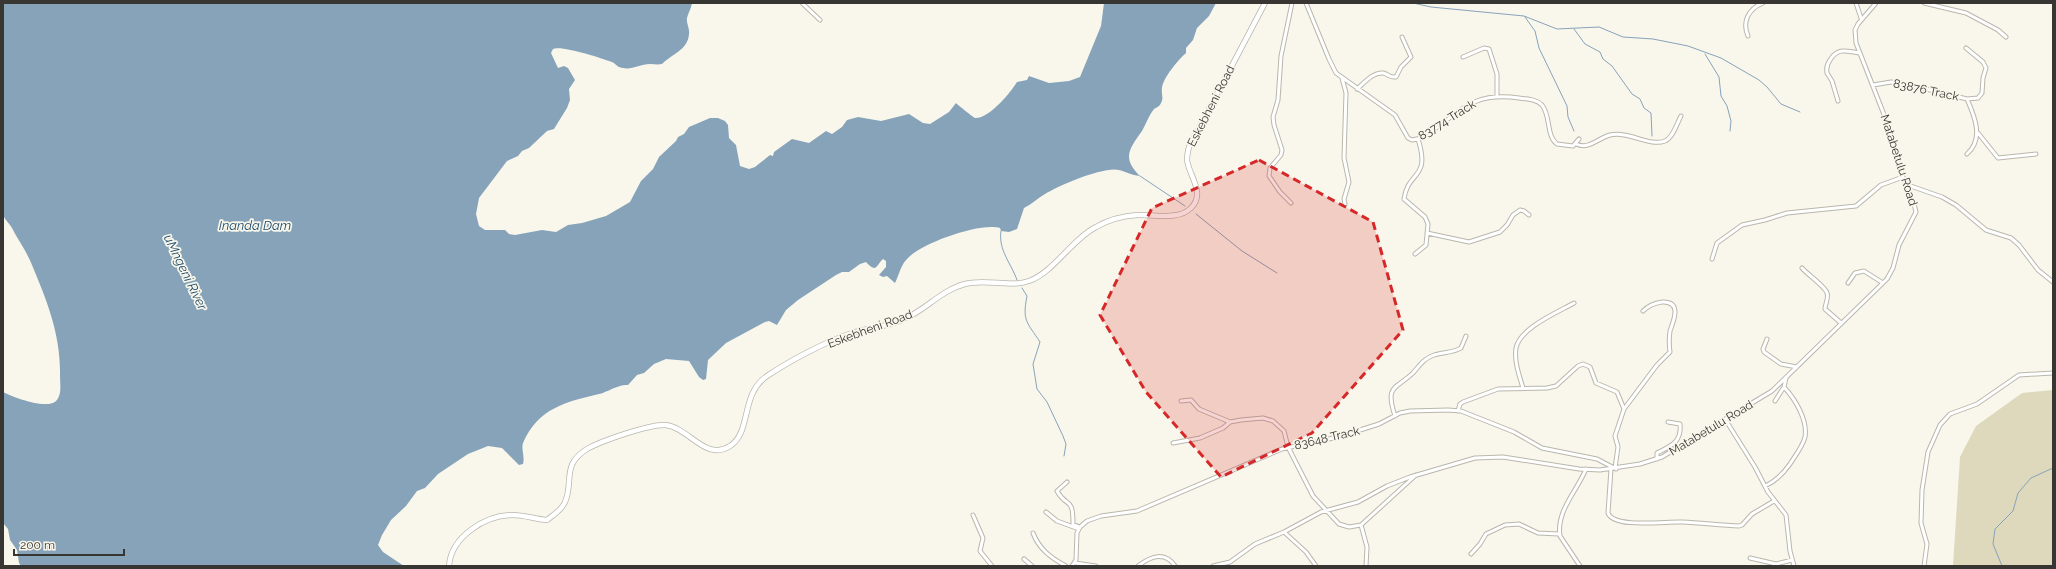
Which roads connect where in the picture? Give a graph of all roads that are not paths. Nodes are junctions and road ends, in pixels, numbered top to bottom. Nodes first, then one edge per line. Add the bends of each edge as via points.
1 (802, 3) edge
2 (1265, 3) edge
3 (1292, 3) edge
4 (1306, 3) edge
5 (1763, 3) edge
6 (1856, 3) edge
7 (1876, 3) edge
8 (1924, 3) edge
9 (1861, 18) junction
10 (820, 20) dead end
11 (1748, 36) dead end
12 (1402, 37) dead end
13 (2006, 37) dead end
14 (1966, 48) dead end
15 (1859, 53) junction
16 (1463, 57) dead end
17 (1342, 78) junction
18 (1872, 85) junction
19 (1357, 88) junction
20 (1497, 96) junction
21 (1967, 99) junction
22 (1838, 101) dead end
23 (1681, 116) dead end
24 (1978, 133) junction
25 (1418, 139) junction
26 (1579, 139) dead end
27 (1576, 144) junction
28 (1967, 154) dead end
29 (2036, 154) dead end
30 (1903, 177) junction
31 (1905, 184) junction
32 (1291, 203) dead end
33 (1345, 204) dead end
34 (1529, 215) dead end
35 (1427, 232) junction
36 (1416, 254) dead end
37 (1712, 259) dead end
38 (1802, 268) dead end
39 (2053, 282) edge
40 (1848, 283) dead end
41 (1883, 283) junction
42 (1574, 303) dead end
43 (1643, 311) dead end
44 (1841, 323) junction
45 (1466, 336) dead end
46 (1767, 339) dead end
47 (1797, 367) junction
48 (2053, 373) edge
49 (1786, 378) junction
50 (1784, 387) junction
51 (1523, 388) junction
52 (1181, 401) dead end
53 (1775, 401) dead end
54 (1624, 409) junction
55 (1458, 411) junction
56 (1395, 416) junction
57 (1725, 419) junction
58 (1230, 422) junction
59 (1668, 422) dead end
60 (1173, 443) dead end
61 (1288, 447) junction
62 (1657, 459) junction
63 (1614, 468) junction
64 (1586, 469) junction
65 (1418, 474) junction
66 (1067, 482) dead end
67 (1765, 486) junction
68 (1774, 501) junction
69 (1326, 510) junction
70 (1046, 512) dead end
71 (973, 515) dead end
72 (1361, 525) junction
73 (1079, 528) junction
74 (1284, 532) junction
75 (1033, 533) dead end
76 (1559, 534) junction
77 (1471, 554) dead end
78 (1750, 558) dead end
79 (1024, 559) dead end
80 (1792, 560) junction
81 (1231, 564) edge
82 (1073, 565) edge
83 (449, 566) edge
84 (992, 566) edge
85 (1032, 566) edge
86 (1066, 566) edge
87 (1096, 566) edge
88 (1138, 566) edge
89 (1175, 566) edge
90 (1213, 566) edge
91 (1316, 566) edge
92 (1366, 566) edge
93 (1580, 566) edge
94 (1794, 566) edge
95 (1924, 566) edge

1 - 10 street
2 - 83 street, Eskebheni Road via 1190,147 1187,160 1198,193 1196,202 1187,212 1139,215 1110,221 1082,235 1051,266 1031,280 966,283 902,320 848,334 812,352 776,371 756,386 750,397 742,431 738,439 727,448 708,448 679,429 665,425 650,426 596,444 581,454 572,466 566,502 547,520 508,515 477,526 458,542
3 - 32 street via 1281,56 1278,100 1273,117 1282,150 1270,168 1269,176
4 - 17 street, 83774 Track via 1329,59
5 - 11 street via 1753,8 1745,21
6 - 9 street
7 - 9 street, Matabetulu Road
8 - 13 street via 1966,13
9 - 15 street, Matabetulu Road via 1855,35
12 - 19 street via 1411,57 1396,77 1383,73 1376,74
14 - 21 street via 1983,62 1986,69 1980,96
15 - 18 street, Matabetulu Road
15 - 22 street via 1839,50 1828,63 1826,73 1832,80
16 - 20 street via 1484,48 1489,49 1497,74
17 - 19 street, 83774 Track
17 - 33 street via 1346,93 1343,153 1349,182
18 - 21 street, 83876 Track via 1901,83
18 - 30 street, Matabetulu Road
19 - 25 street, 83774 Track via 1395,115 1408,138
20 - 25 street, 83774 Track via 1472,102
20 - 27 street, 83774 Track via 1529,99 1539,103 1546,111 1553,141 1562,146
21 - 24 street, 83876 Track
23 - 27 street, 83774 Track via 1667,141 1660,143 1637,137 1612,135 1584,146
24 - 28 street via 1975,146
24 - 29 street via 1998,158
25 - 35 street via 1423,162 1418,174 1406,189 1404,199 1425,217 1428,224
26 - 27 street
30 - 31 street, Matabetulu Road
30 - 37 street via 1881,185 1856,206 1787,212 1742,225 1717,242
31 - 39 street via 1942,197 1986,230 2012,238 2038,270
31 - 41 street, Matabetulu Road via 1914,204 1915,217 1899,245 1893,268
34 - 35 street via 1522,210 1518,211 1500,232 1469,242
35 - 36 street via 1426,245
38 - 44 street via 1825,289 1828,295 1825,309
40 - 41 street via 1855,273 1864,271
41 - 44 street, Matabetulu Road
42 - 51 street via 1543,319 1519,341 1516,358
43 - 54 street via 1653,304 1664,302 1674,309 1676,318 1670,337 1670,352
44 - 47 street, Matabetulu Road
45 - 56 street via 1461,348 1429,357 1396,385 1392,396
46 - 47 street via 1764,352 1781,364
47 - 49 street, Matabetulu Road
48 - 95 street via 2019,374 1977,404 1950,414 1940,425 1928,452 1922,490 1921,523 1927,544
49 - 50 street
49 - 57 street, Matabetulu Road via 1757,401
50 - 53 street
50 - 67 street via 1793,398 1801,416 1804,438 1784,472 1774,483
51 - 54 street via 1540,389 1556,386 1578,366 1586,365 1592,370 1596,383 1617,392
51 - 55 street via 1487,392 1462,403
52 - 58 street via 1191,400 1199,409
54 - 63 street via 1615,436 1618,446
55 - 56 street, 83648 Track via 1410,411
55 - 63 street, 83648 Track via 1514,432 1542,448 1590,457
56 - 61 street, 83648 Track via 1338,437
57 - 62 street, Matabetulu Road
57 - 67 street
58 - 60 street via 1200,438
58 - 61 street via 1255,418 1273,421 1284,431
59 - 62 street via 1680,424 1680,434 1673,446 1657,453
61 - 69 street via 1309,491
61 - 73 street, 83648 Track via 1137,511 1095,517
62 - 63 street, Matabetulu Road
63 - 64 street, Matabetulu Road
63 - 68 street via 1608,513 1616,520 1641,524 1683,522 1739,526 1752,514
64 - 65 street, Matabetulu Road via 1503,457 1484,457
64 - 76 street via 1562,512
65 - 69 street, Matabetulu Road via 1386,486 1358,502
65 - 72 street
66 - 73 street via 1057,491 1060,497 1071,504 1074,524
67 - 68 street
68 - 80 street via 1787,518
69 - 72 street via 1339,524 1349,527
69 - 74 street, Matabetulu Road
70 - 73 street via 1056,521
71 - 84 street via 983,538 980,551
72 - 92 street via 1367,546
73 - 82 street
74 - 81 street, Matabetulu Road via 1255,544
74 - 91 street via 1306,552
75 - 86 street via 1036,542 1046,554
76 - 77 street via 1538,533 1519,524 1505,525 1486,534
76 - 93 street
78 - 80 street via 1776,564
79 - 85 street
80 - 94 street
81 - 90 street, Matabetulu Road
82 - 87 street
88 - 89 street via 1155,557 1163,556 1170,559

